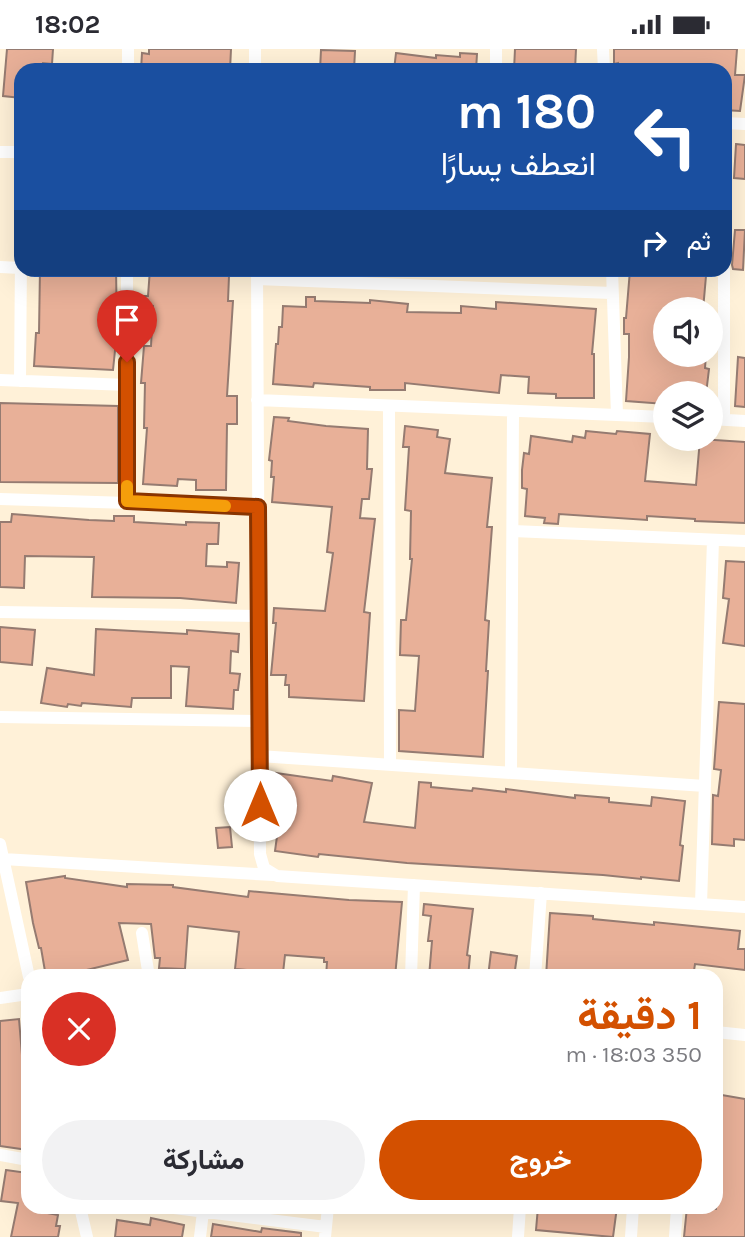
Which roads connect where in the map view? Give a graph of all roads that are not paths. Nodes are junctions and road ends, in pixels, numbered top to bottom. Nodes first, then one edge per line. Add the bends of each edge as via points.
1 (21, 277) edge
2 (127, 277) edge
3 (257, 277) edge
4 (313, 277) edge
5 (612, 277) edge
6 (723, 277) edge
7 (612, 293) junction
8 (0, 380) edge
9 (20, 381) junction
10 (127, 385) junction
11 (257, 400) junction
12 (389, 405) junction
13 (513, 411) junction
14 (617, 415) junction
15 (653, 416) edge
16 (724, 420) joint
17 (745, 421) edge
18 (0, 499) edge
19 (127, 501) junction
20 (258, 507) junction
21 (513, 531) junction
22 (713, 540) junction
23 (745, 541) edge
24 (0, 612) edge
25 (258, 616) junction
26 (0, 717) edge
27 (259, 721) junction
28 (259, 756) junction
29 (390, 765) junction
30 (511, 773) junction
31 (705, 786) junction
32 (0, 844) edge
33 (3, 859) junction
34 (277, 876) junction
35 (414, 885) junction
36 (541, 893) junction
37 (701, 904) junction
38 (745, 907) edge
39 (142, 933) dead end
40 (27, 969) edge
41 (148, 969) edge
42 (411, 969) edge
43 (536, 969) edge
44 (21, 995) edge
45 (0, 998) edge
46 (723, 1033) edge
47 (745, 1035) edge
48 (0, 1156) edge
49 (21, 1159) edge
50 (82, 1214) edge
51 (203, 1214) edge
52 (215, 1214) edge
53 (327, 1214) edge
54 (520, 1214) edge
55 (633, 1214) edge
56 (677, 1214) edge
57 (325, 1232) edge
58 (87, 1237) edge
59 (200, 1237) edge
60 (518, 1237) edge
61 (631, 1237) edge
62 (675, 1237) edge

1 - 9 street
2 - 10 street
3 - 11 street
4 - 7 street
5 - 7 street
6 - 16 street
7 - 14 street
8 - 9 street
9 - 10 street
10 - 19 street
11 - 12 street
11 - 20 street
12 - 13 street
12 - 29 street
13 - 14 street
13 - 21 street
14 - 15 street
16 - 17 street
18 - 19 street
19 - 20 street
20 - 25 street
21 - 22 street
21 - 30 street
22 - 23 street
22 - 31 street
24 - 25 street
25 - 27 street
26 - 27 street
27 - 28 street
28 - 29 street
28 - 34 street via 261,862
29 - 30 street
30 - 31 street
31 - 37 street
32 - 33 street
33 - 34 street
33 - 40 street
34 - 35 street
35 - 36 street
35 - 42 street
36 - 37 street
36 - 43 street
37 - 38 street
39 - 41 street
44 - 45 street
46 - 47 street
48 - 49 street
50 - 58 street
51 - 59 street
52 - 57 street
53 - 57 street
54 - 60 street
55 - 61 street
56 - 62 street

